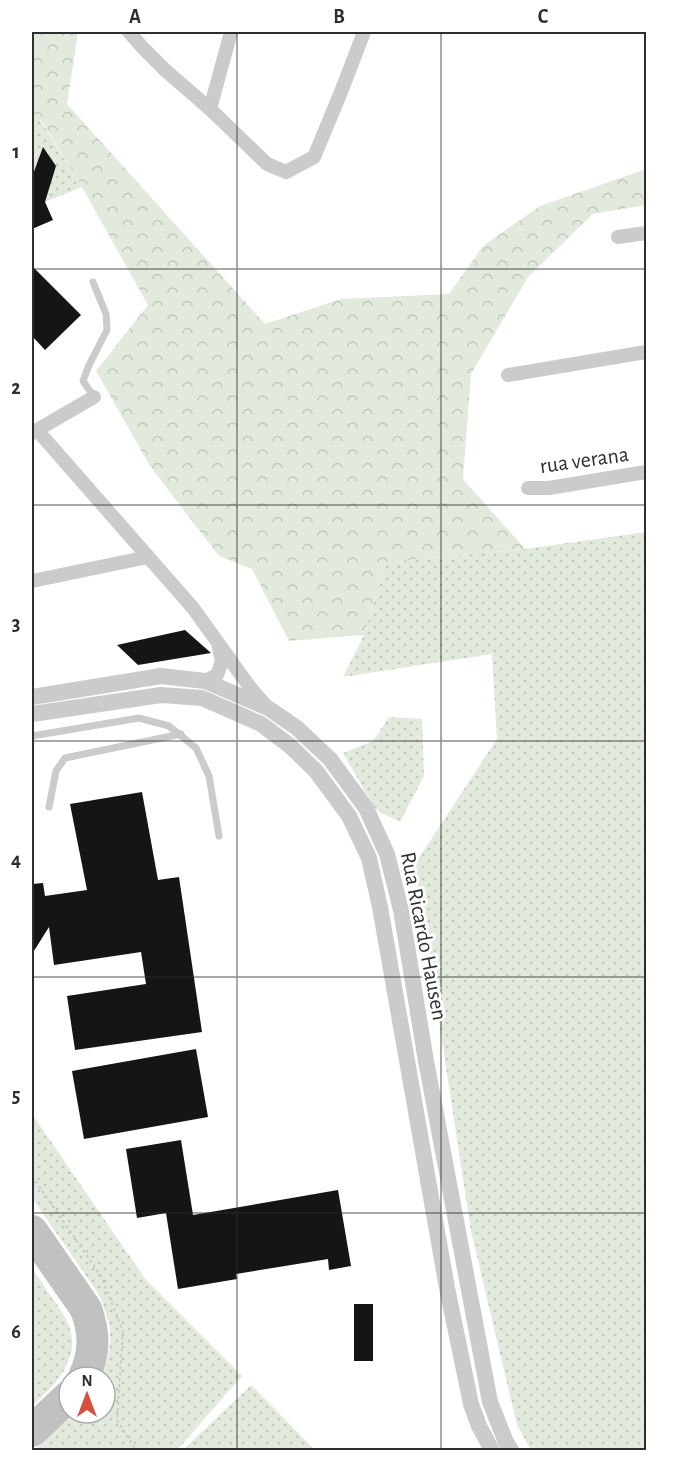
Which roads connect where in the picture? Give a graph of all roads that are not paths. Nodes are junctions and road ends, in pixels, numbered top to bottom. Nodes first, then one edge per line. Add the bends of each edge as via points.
1 (129, 32) edge
2 (231, 32) edge
3 (364, 32) edge
4 (210, 109) junction
5 (646, 233) edge
6 (618, 237) dead end
7 (93, 282) dead end
8 (646, 352) edge
9 (507, 375) dead end
10 (94, 397) joint
11 (34, 431) edge
12 (646, 472) edge
13 (528, 488) dead end
14 (148, 557) junction
15 (32, 581) edge
16 (218, 643) junction
17 (206, 681) junction
18 (32, 697) edge
19 (268, 708) junction
20 (32, 714) edge
21 (181, 734) junction
22 (32, 736) edge
23 (49, 807) dead end
24 (219, 836) dead end
25 (492, 1450) edge
26 (512, 1450) edge

1 - 4 street
2 - 4 street
3 - 4 street via 314,157 286,172 267,164
5 - 6 street
7 - 10 lane via 107,330 83,381
8 - 9 street
10 - 11 street
11 - 14 street
12 - 13 street, rua verana
14 - 15 street
14 - 16 street
16 - 17 street via 222,661 217,675
16 - 19 street
17 - 18 street, Rua Ricardo Hausen via 162,676
17 - 19 street, Rua Ricardo Hausen
19 - 26 street, Rua Ricardo Hausen via 330,759 366,808 387,854 401,910 490,1402
20 - 25 street, Rua Ricardo Hausen via 161,695 202,698 261,724 289,745 316,771 349,816 369,858 380,908 471,1404
21 - 22 lane via 170,726 139,718
21 - 23 lane via 65,758 56,771
21 - 24 lane via 196,748 209,776

